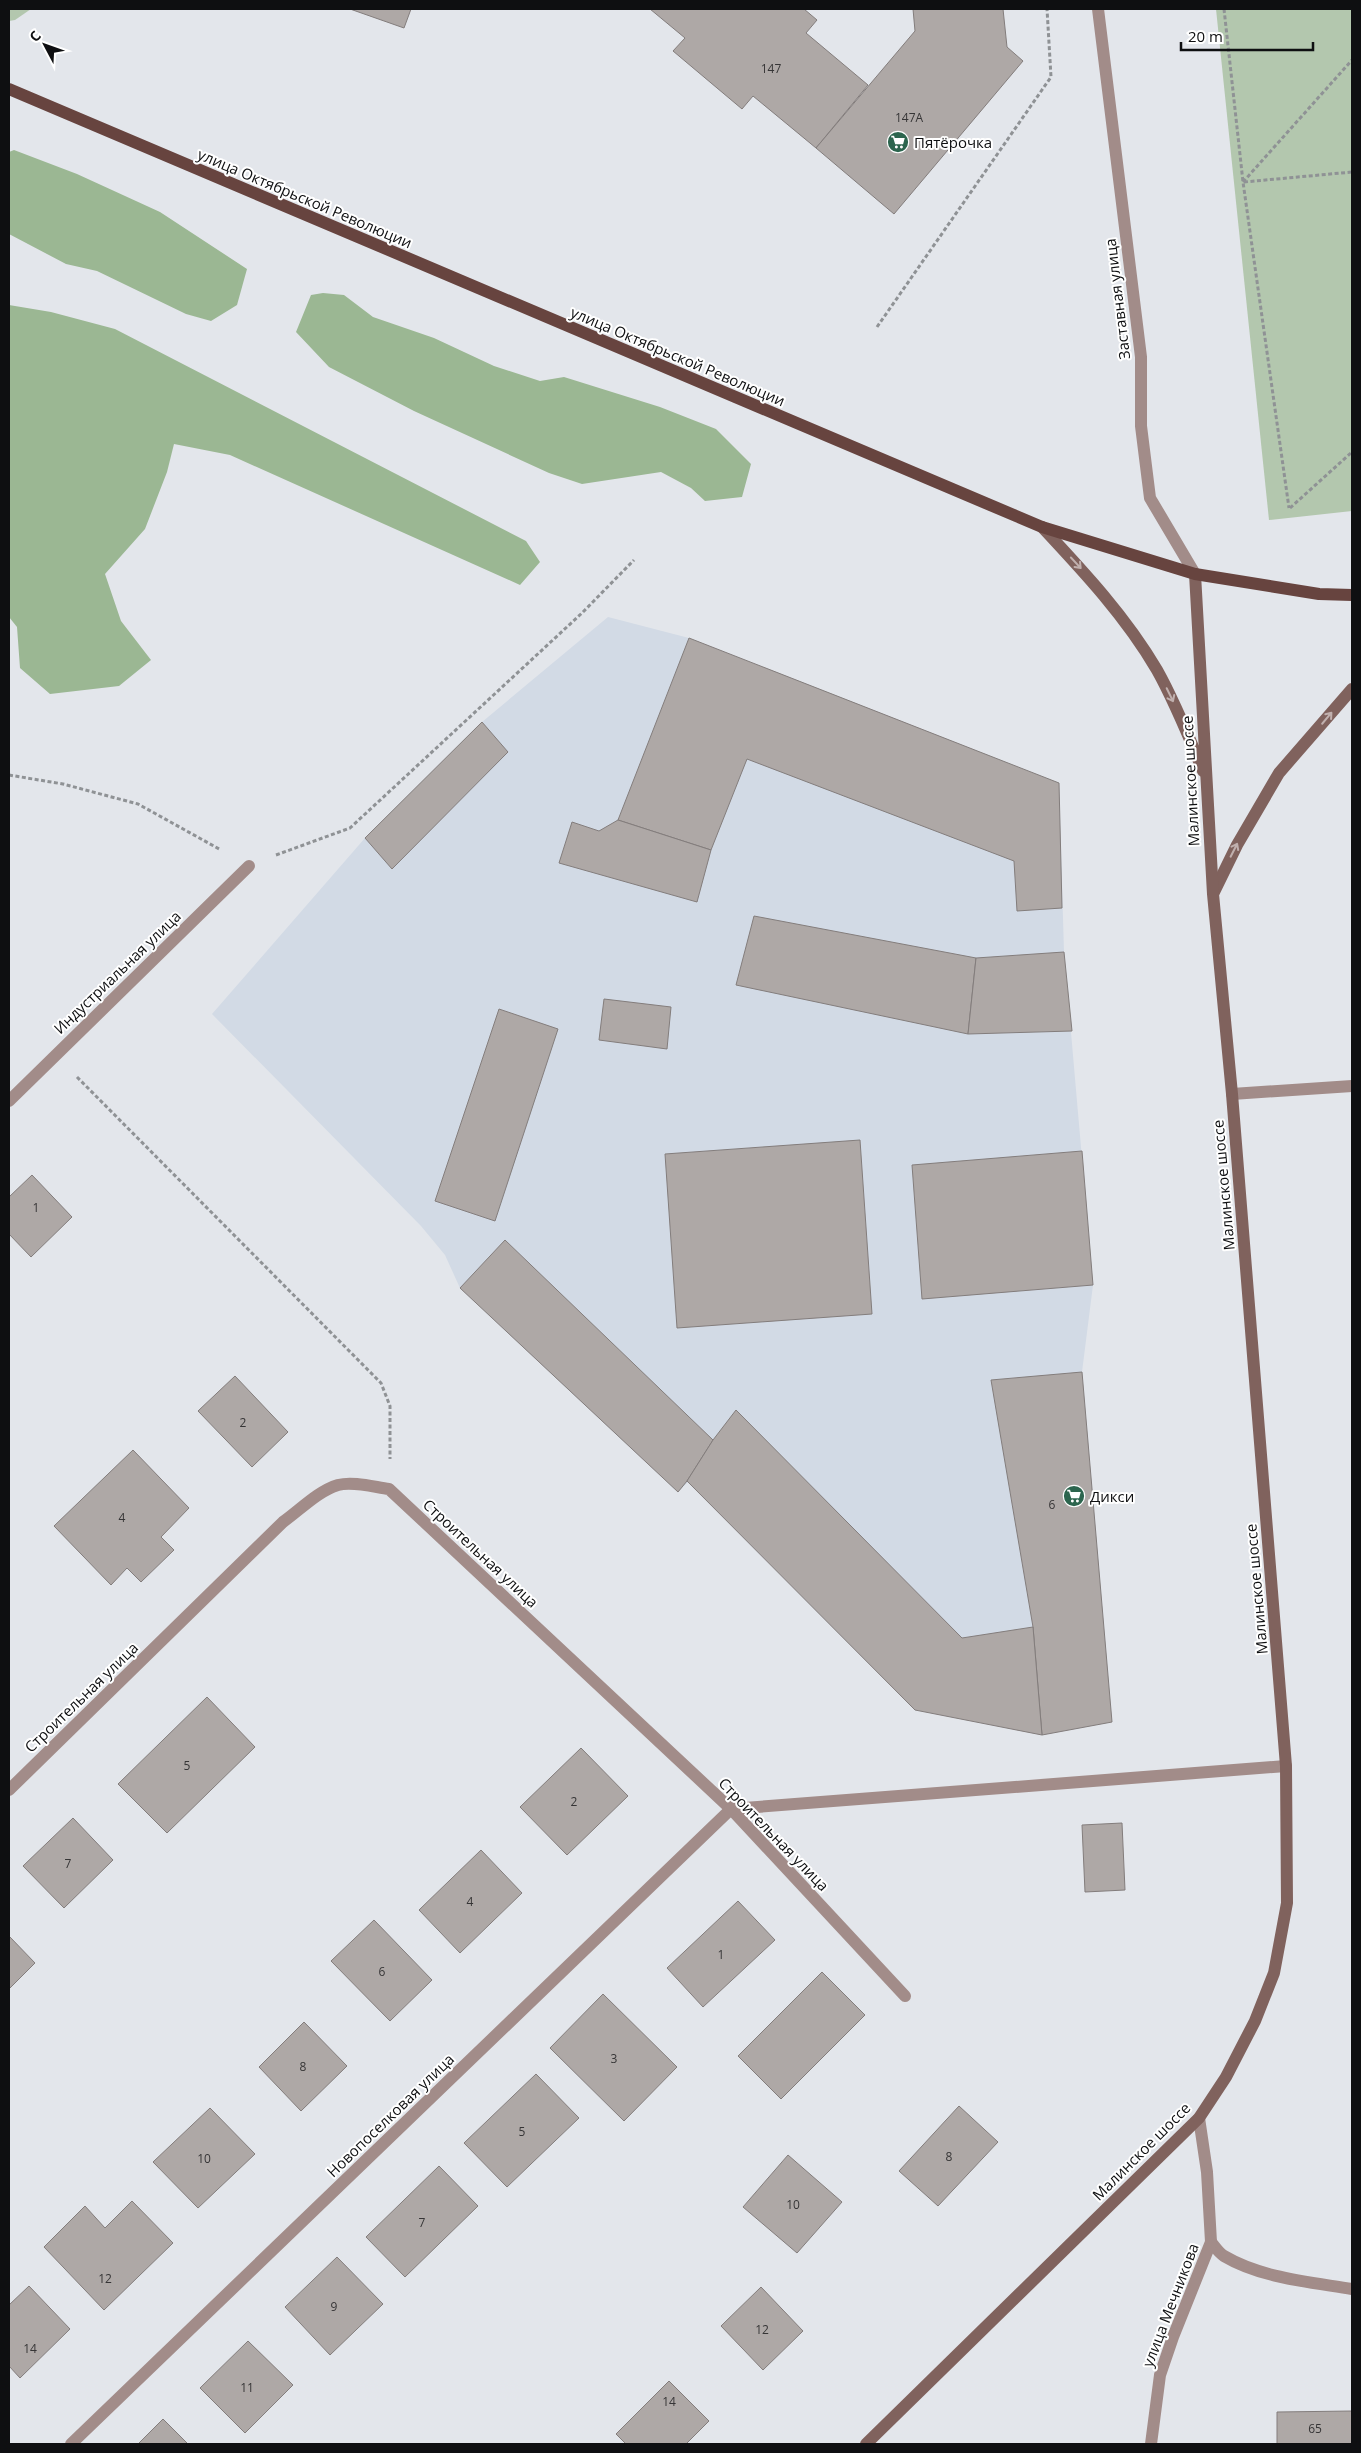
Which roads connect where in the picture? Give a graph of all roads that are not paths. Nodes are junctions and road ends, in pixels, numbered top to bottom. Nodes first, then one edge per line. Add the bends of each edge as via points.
1 (1098, 9) edge
2 (9, 89) edge
3 (1042, 527) junction
4 (1195, 574) junction
5 (1352, 595) edge
6 (1352, 689) edge
7 (1207, 779) junction
8 (249, 866) road end
9 (1213, 894) junction
10 (1352, 1086) edge
11 (1232, 1094) junction
12 (9, 1101) edge
13 (1286, 1766) junction
14 (9, 1790) edge
15 (731, 1809) junction
16 (905, 1996) dead end
17 (1199, 2118) junction
18 (1211, 2242) junction
19 (1352, 2289) edge
20 (71, 2444) edge
21 (866, 2444) edge
22 (1151, 2444) edge

1 - 4 street, Заставная улица via 1141,357 1141,426 1150,498
2 - 3 main road, улица Октябрьской Революции
3 - 4 main road, улица Октябрьской Революции
3 -> 7 main road via 1094,582 1157,670
4 - 5 main road, улица Октябрьской Революции via 1319,594
4 - 7 main road, Малинское шоссе
9 -> 6 main road via 1236,845 1279,773
7 - 9 main road, Малинское шоссе
8 - 12 street, Индустриальная улица
9 - 11 main road, Малинское шоссе
10 - 11 street
11 - 13 main road, Малинское шоссе
13 - 15 street
13 - 17 main road, Малинское шоссе via 1286,1903 1274,1972 1226,2077
14 - 15 street, Строительная улица via 283,1522 339,1485 366,1485 389,1489
15 - 16 street, Строительная улица
15 - 20 street, Новопоселковая улица
17 - 18 street, улица Мечникова via 1207,2172
17 - 21 main road, Малинское шоссе
18 - 19 street via 1222,2256 1254,2269
18 - 22 street, улица Мечникова via 1160,2375

